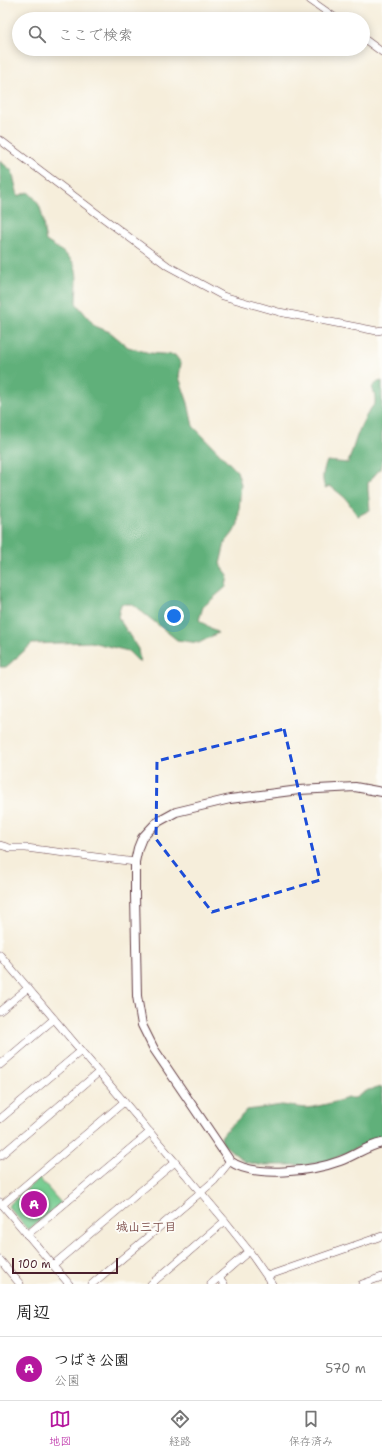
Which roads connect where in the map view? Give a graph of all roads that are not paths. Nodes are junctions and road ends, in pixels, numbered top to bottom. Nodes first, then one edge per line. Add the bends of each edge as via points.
1 (310, 0) edge
2 (327, 12) edge
3 (370, 43) edge
4 (382, 52) edge
5 (0, 140) edge
6 (382, 330) edge
7 (382, 792) edge
8 (0, 845) edge
9 (136, 862) junction
10 (1, 957) edge
11 (28, 988) junction
12 (0, 1012) edge
13 (54, 1019) junction
14 (81, 1051) junction
15 (0, 1065) edge
16 (99, 1072) junction
17 (124, 1102) junction
18 (0, 1119) edge
19 (150, 1132) junction
20 (382, 1143) edge
21 (0, 1156) edge
22 (230, 1161) junction
23 (175, 1162) junction
24 (201, 1192) junction
25 (1, 1204) edge
26 (225, 1221) junction
27 (27, 1235) junction
28 (382, 1236) edge
29 (249, 1251) junction
30 (0, 1260) edge
31 (53, 1265) junction
32 (267, 1276) junction
33 (219, 1277) junction
34 (382, 1277) edge
35 (20, 1284) edge
36 (69, 1284) edge
37 (92, 1284) edge
38 (151, 1284) edge
39 (211, 1284) edge
40 (224, 1284) edge
41 (272, 1284) edge
42 (362, 1284) edge

1 - 2 street
3 - 4 street
5 - 6 street via 168,266 223,296 279,312
7 - 9 street via 355,787 299,790 230,799 176,812 156,823 142,838
8 - 9 street
9 - 22 street via 137,996 142,1025 154,1049
10 - 11 street
11 - 12 street
11 - 13 street
13 - 14 street
13 - 15 street
14 - 16 street
14 - 18 street
16 - 17 street
16 - 21 street
17 - 19 street
17 - 25 street
19 - 23 street
19 - 27 street
20 - 22 street via 316,1168 262,1172 236,1166
22 - 24 street
23 - 24 street
23 - 31 street
24 - 26 street
24 - 37 street
25 - 27 street
26 - 29 street
26 - 38 street
27 - 31 street
28 - 32 street
29 - 32 street
29 - 33 street
30 - 35 street
31 - 36 street
32 - 41 street
33 - 39 street
33 - 40 street
34 - 42 street

